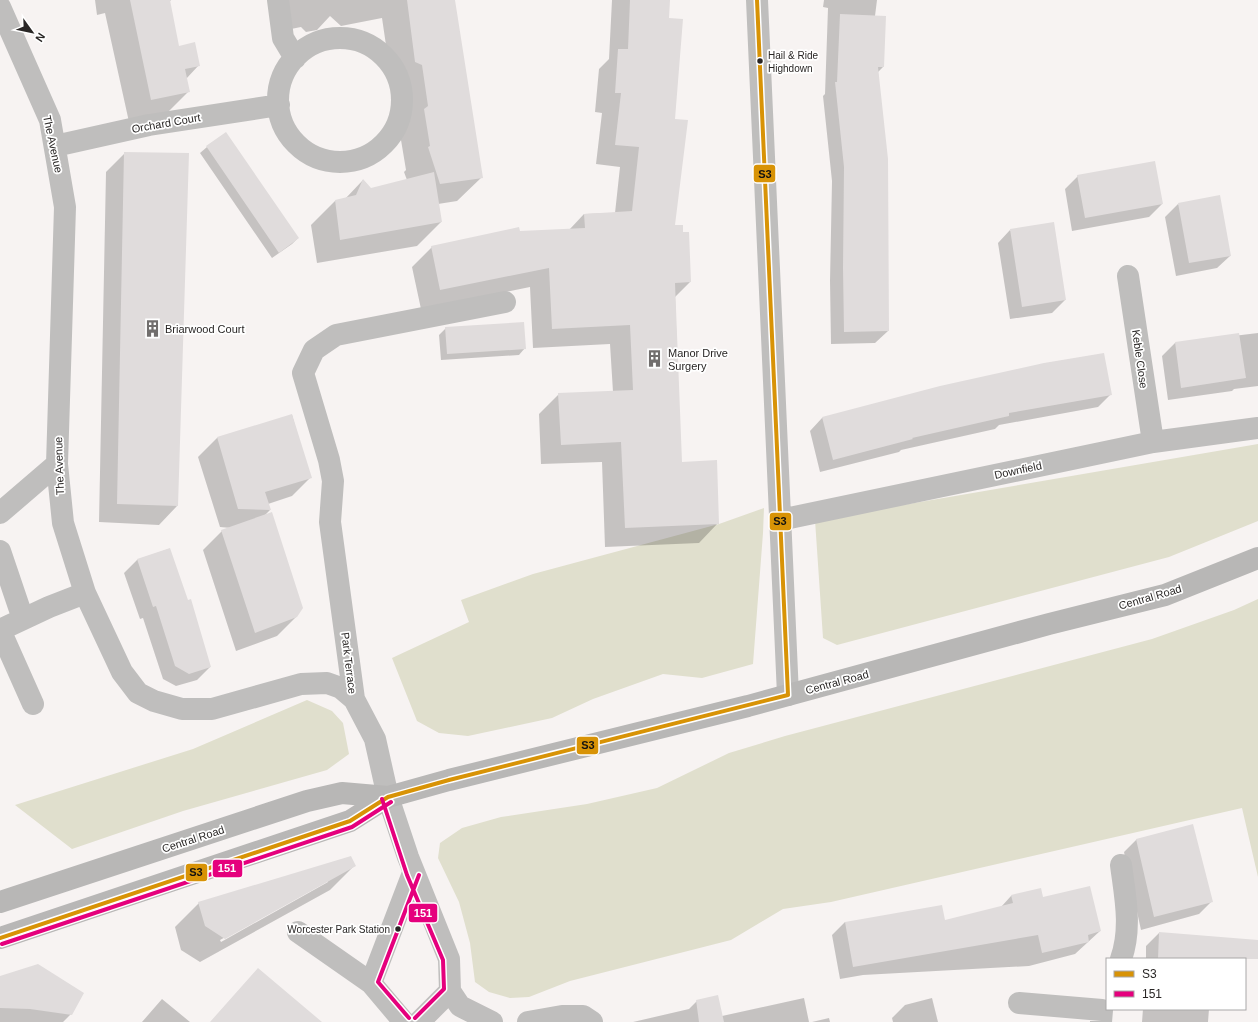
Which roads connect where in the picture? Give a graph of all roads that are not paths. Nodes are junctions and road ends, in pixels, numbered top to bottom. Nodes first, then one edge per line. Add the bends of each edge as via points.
1 (278, 0) edge
2 (757, 0) edge
3 (3, 20) edge
4 (295, 58) junction
5 (279, 105) junction
6 (55, 146) junction
7 (1128, 276) dead end
8 (505, 302) dead end
9 (1258, 428) edge
10 (1153, 442) junction
11 (57, 464) junction
12 (0, 512) edge
13 (780, 520) junction
14 (0, 551) edge
15 (1258, 558) edge
16 (85, 593) junction
17 (23, 619) junction
18 (788, 695) junction
19 (354, 699) junction
20 (33, 704) dead end
21 (388, 797) junction
22 (1121, 865) dead end
23 (413, 873) junction
24 (0, 902) edge
25 (298, 932) dead end
26 (0, 938) edge
27 (1121, 958) edge
28 (371, 983) junction
29 (450, 991) junction
30 (1019, 1003) dead end
31 (1104, 1010) edge
32 (404, 1022) edge
33 (419, 1022) edge
34 (492, 1022) edge
35 (528, 1022) edge
36 (592, 1022) edge

1 - 4 street via 283,38
2 - 13 street
3 - 6 street, The Avenue via 50,120
4 - 5 street via 283,76 278,96
4 - 5 street via 311,46 330,39 350,39 369,45 385,57 396,73 402,92 401,112 394,131 381,147 363,158 343,163 322,160 303,151 289,136 280,117
5 - 6 street, Orchard Court via 149,125
6 - 11 street, The Avenue via 65,207
7 - 10 street, Keble Close
8 - 19 street, Park Terrace via 336,334 314,350 303,373 331,467 333,481 330,522
9 - 10 street, Downfield
10 - 13 street, Downfield
11 - 12 street
11 - 16 street, The Avenue via 63,523
13 - 18 street
14 - 17 street
15 - 18 main road, Central Road via 1165,595
16 - 17 street
16 - 19 street, The Avenue via 122,672 138,693 154,701 182,709 212,709 301,684 327,683 341,688
17 - 20 street via 0,630
18 - 21 main road, Central Road
19 - 21 street, Park Terrace via 375,739
21 - 23 street, Park Terrace
21 - 24 main road, Central Road via 342,792 307,801
21 - 26 main road, Central Road via 350,821
22 - 27 street via 1127,917
23 - 28 street
23 - 29 street, Park Terrace via 449,959
25 - 28 street
28 - 32 street
29 - 33 street
29 - 34 street via 460,1006
30 - 31 street
35 - 36 street via 562,1016 583,1016

